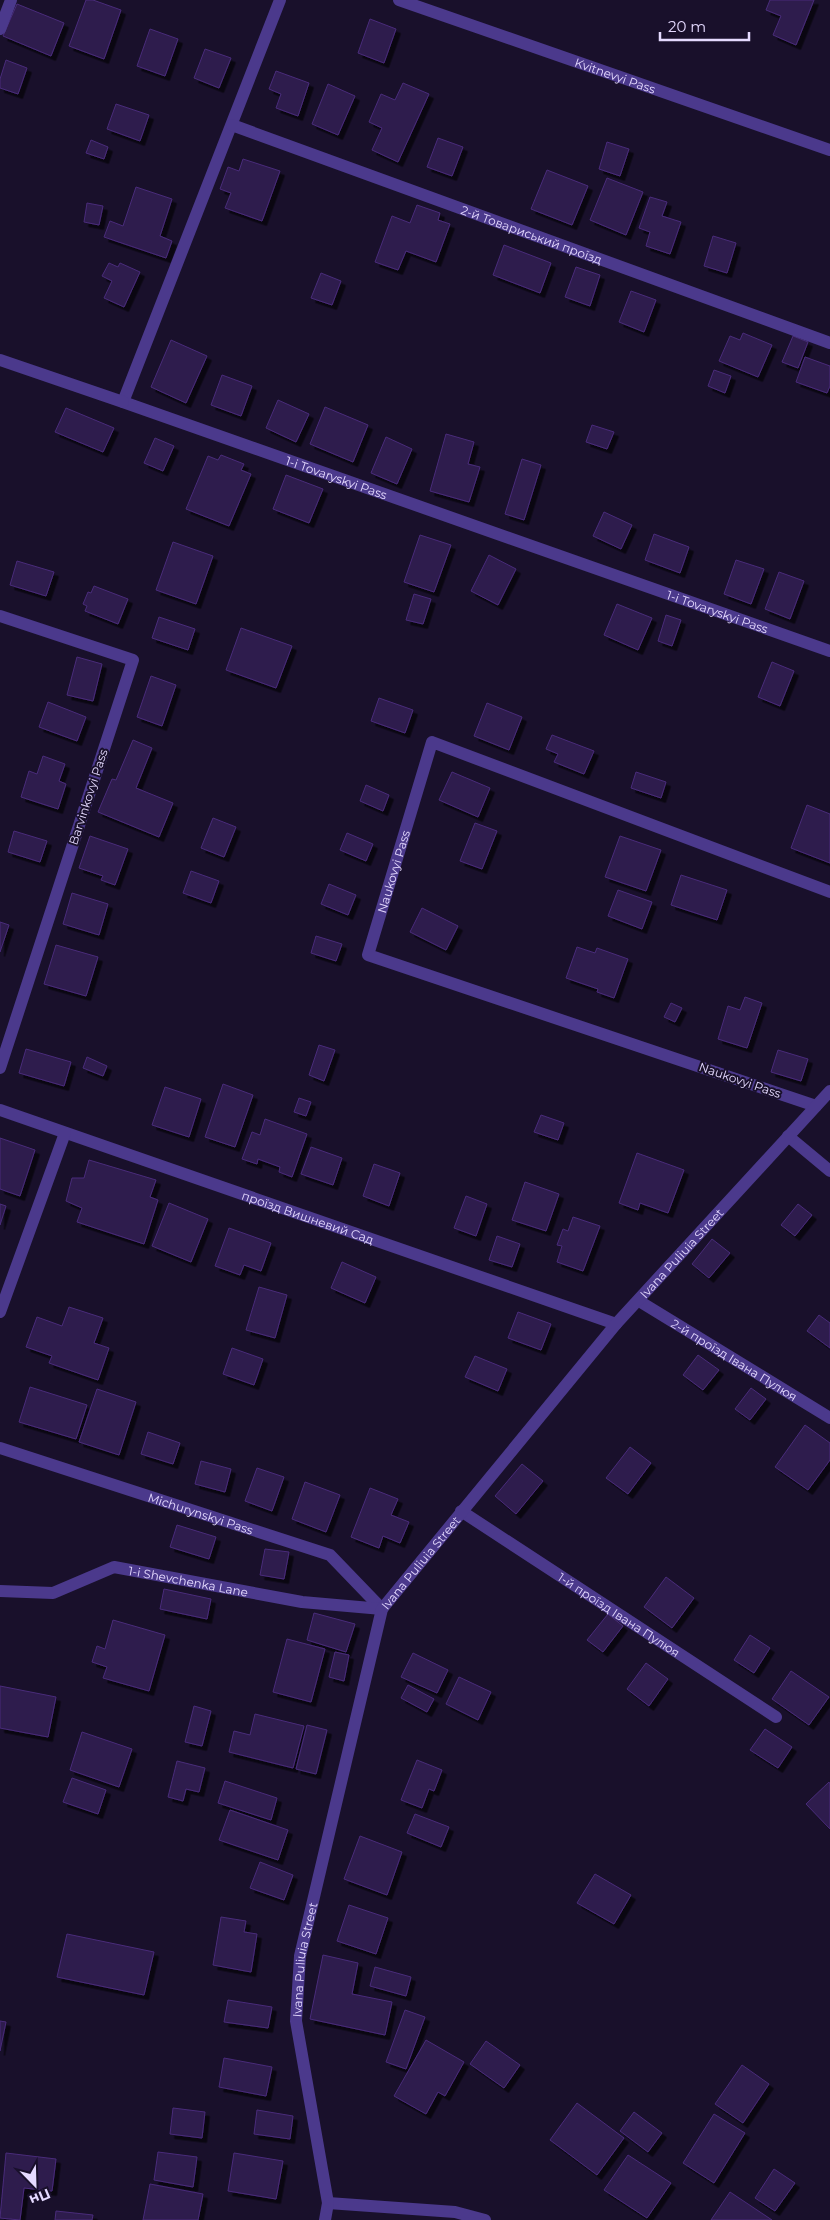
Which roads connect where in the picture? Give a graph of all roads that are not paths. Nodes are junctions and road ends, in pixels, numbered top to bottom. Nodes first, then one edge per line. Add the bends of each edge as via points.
1 (11, 0) edge
2 (280, 0) edge
3 (399, 0) edge
4 (0, 29) edge
5 (232, 125) junction
6 (830, 150) edge
7 (830, 343) edge
8 (0, 360) edge
9 (123, 402) junction
10 (0, 616) edge
11 (830, 651) edge
12 (830, 892) edge
13 (0, 1068) edge
14 (830, 1091) edge
15 (816, 1106) junction
16 (0, 1110) edge
17 (65, 1133) junction
18 (788, 1136) junction
19 (830, 1171) edge
20 (639, 1301) junction
21 (0, 1312) edge
22 (616, 1324) junction
23 (830, 1418) edge
24 (0, 1448) edge
25 (461, 1511) junction
26 (0, 1591) edge
27 (382, 1609) junction
28 (776, 1717) dead end
29 (328, 2203) junction
30 (325, 2220) edge
31 (485, 2220) edge

1 - 4 street
2 - 5 street
3 - 6 street, Kvitnevyi Pass
5 - 7 street, 2-й Товариський проїзд
5 - 9 street
8 - 9 street, 1-i Tovaryskyi Pass
9 - 11 street, 1-i Tovaryskyi Pass
10 - 13 street, Barvinkovyi Pass via 133,660
12 - 15 street, Naukovyi Pass via 432,742 368,955
14 - 15 street, Ivana Puliuia Street
15 - 18 street, Ivana Puliuia Street
16 - 17 street, проїзд Вишневий Сад
17 - 21 street
17 - 22 street, проїзд Вишневий Сад
18 - 19 street
18 - 20 street, Ivana Puliuia Street
20 - 22 street, Ivana Puliuia Street
20 - 23 street, 2-й проїзд Івана Пулюя
22 - 25 street, Ivana Puliuia Street
24 - 27 street, Michurynskyi Pass via 330,1555
25 - 27 street, Ivana Puliuia Street
25 - 28 street, 1-й проїзд Івана Пулюя
26 - 27 street, 1-i Shevchenka Lane via 53,1593 114,1567 302,1602
27 - 29 street, Ivana Puliuia Street via 300,1956 296,2021
29 - 30 street, Ivana Puliuia Street
29 - 31 street via 455,2212

